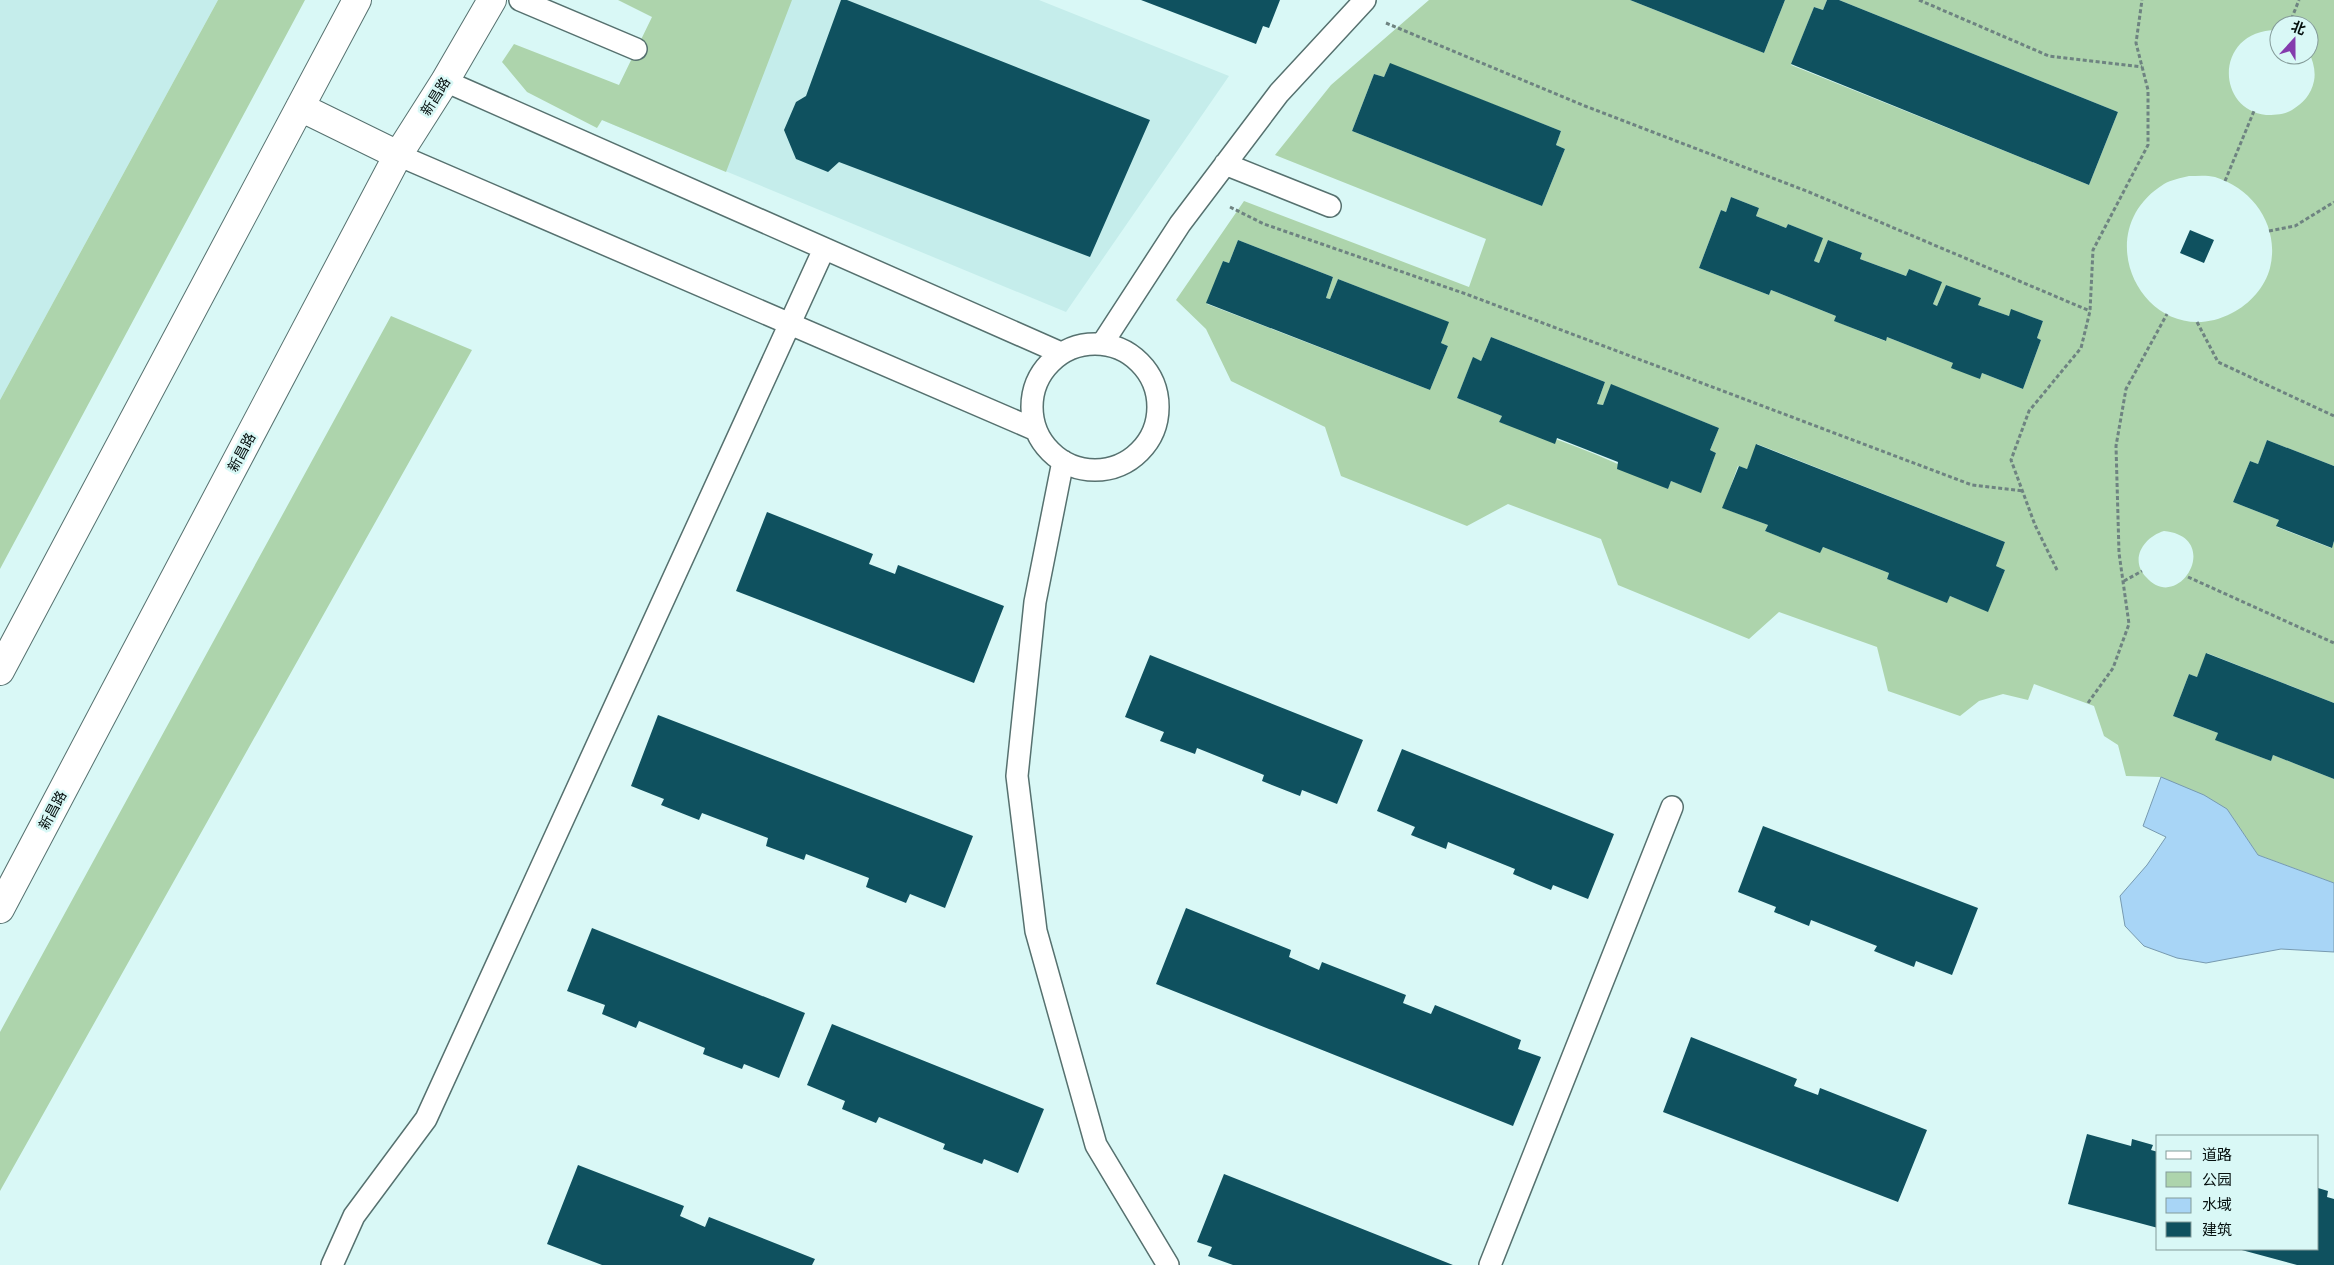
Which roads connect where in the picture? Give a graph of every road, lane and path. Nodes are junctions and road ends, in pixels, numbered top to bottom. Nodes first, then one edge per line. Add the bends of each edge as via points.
1 (357, 0) edge
2 (492, 0) edge
3 (520, 0) edge
4 (1919, 0) edge
5 (2142, 0) edge
6 (2299, 0) edge
7 (1360, 5) edge
8 (2293, 15) edge
9 (636, 49) dead end
10 (2142, 68) junction
11 (445, 81) junction
12 (300, 107) junction
13 (2254, 111) dead end
14 (398, 155) junction
15 (1225, 164) junction
16 (2226, 181) dead end
17 (1203, 194) junction
18 (2334, 202) edge
19 (1330, 206) dead end
20 (2269, 231) dead end
21 (824, 249) junction
22 (2090, 311) junction
23 (2167, 314) dead end
24 (2197, 322) dead end
25 (790, 323) junction
26 (1102, 344) junction
27 (1061, 353) junction
28 (2334, 416) edge
29 (1036, 430) junction
30 (1062, 461) junction
31 (2023, 491) junction
32 (2057, 570) dead end
33 (2142, 571) dead end
34 (2188, 577) dead end
35 (2124, 581) junction
36 (2334, 643) edge
37 (0, 671) edge
38 (2088, 703) dead end
39 (1672, 807) dead end
40 (0, 909) edge
41 (332, 1265) edge
42 (1168, 1265) edge
43 (1490, 1265) edge

1 - 12 main road
2 - 11 main road, 新昌路
3 - 9 lane
4 - 10 path via 2049,56
5 - 10 path via 2136,43
6 - 8 path
7 - 15 lane via 1278,93
7 - 22 path via 1585,106 1809,192
10 - 22 path via 2148,90 2148,145 2094,250
11 - 14 main road, 新昌路
11 - 21 lane
12 - 14 main road
12 - 37 main road
13 - 16 path
14 - 25 lane
14 - 40 main road, 新昌路
15 - 17 lane
15 - 19 lane
17 - 26 lane
17 - 31 path via 1264,224 1466,294 1972,485
18 - 20 path via 2294,226
21 - 25 lane
21 - 27 lane
22 - 31 path via 2081,348 2029,411 2011,460
23 - 35 path via 2126,389 2116,446 2119,552
24 - 28 path via 2218,362
25 - 29 lane
25 - 41 lane via 426,1119 354,1216
26 - 27 lane via 1080,345
26 - 30 lane via 1122,350 1139,361 1151,377 1158,396 1158,417 1152,437 1122,464 1102,469 1082,468
27 - 29 lane via 1045,368 1035,387 1032,409
29 - 30 lane
30 - 42 lane via 1035,602 1017,776 1036,931 1096,1145
31 - 32 path
33 - 35 path
34 - 36 path
35 - 38 path via 2130,624 2113,668
39 - 43 lane

